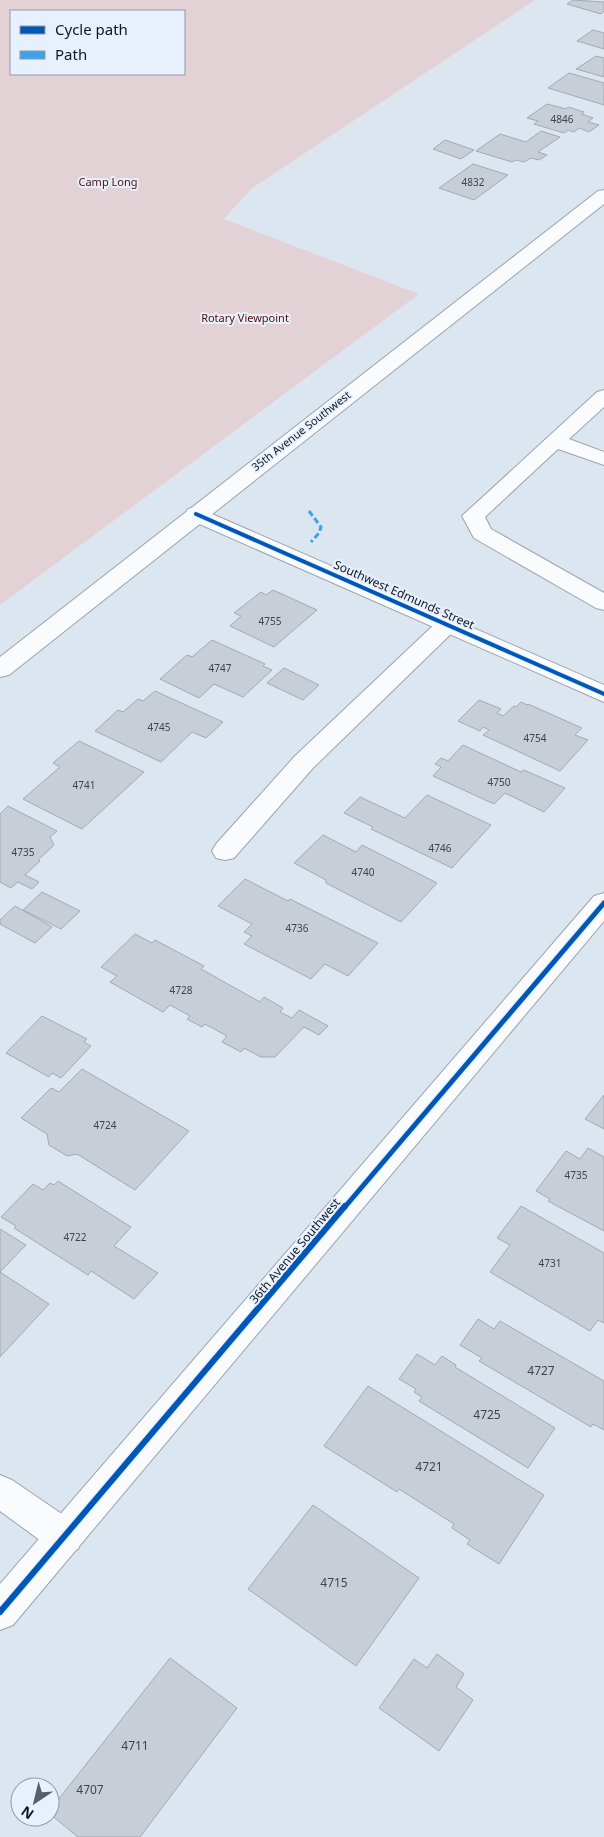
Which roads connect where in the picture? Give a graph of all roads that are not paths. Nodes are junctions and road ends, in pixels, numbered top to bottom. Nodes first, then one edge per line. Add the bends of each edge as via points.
1 (604, 195) edge
2 (604, 396) edge
3 (555, 440) junction
4 (604, 459) edge
5 (196, 514) junction
6 (604, 603) edge
7 (447, 625) junction
8 (0, 669) edge
9 (604, 694) edge
10 (224, 851) dead end
11 (604, 903) edge
12 (0, 1491) edge
13 (65, 1537) junction
14 (0, 1612) edge

1 - 5 street, 35th Avenue Southwest
2 - 3 street
3 - 4 street
3 - 6 street via 473,516 482,533
5 - 7 street, Southwest Edmunds Street
5 - 8 street, 35th Avenue Southwest
7 - 9 street, Southwest Edmunds Street
7 - 10 street via 304,762
11 - 13 street, 36th Avenue Southwest
12 - 13 street
13 - 14 street, 36th Avenue Southwest

